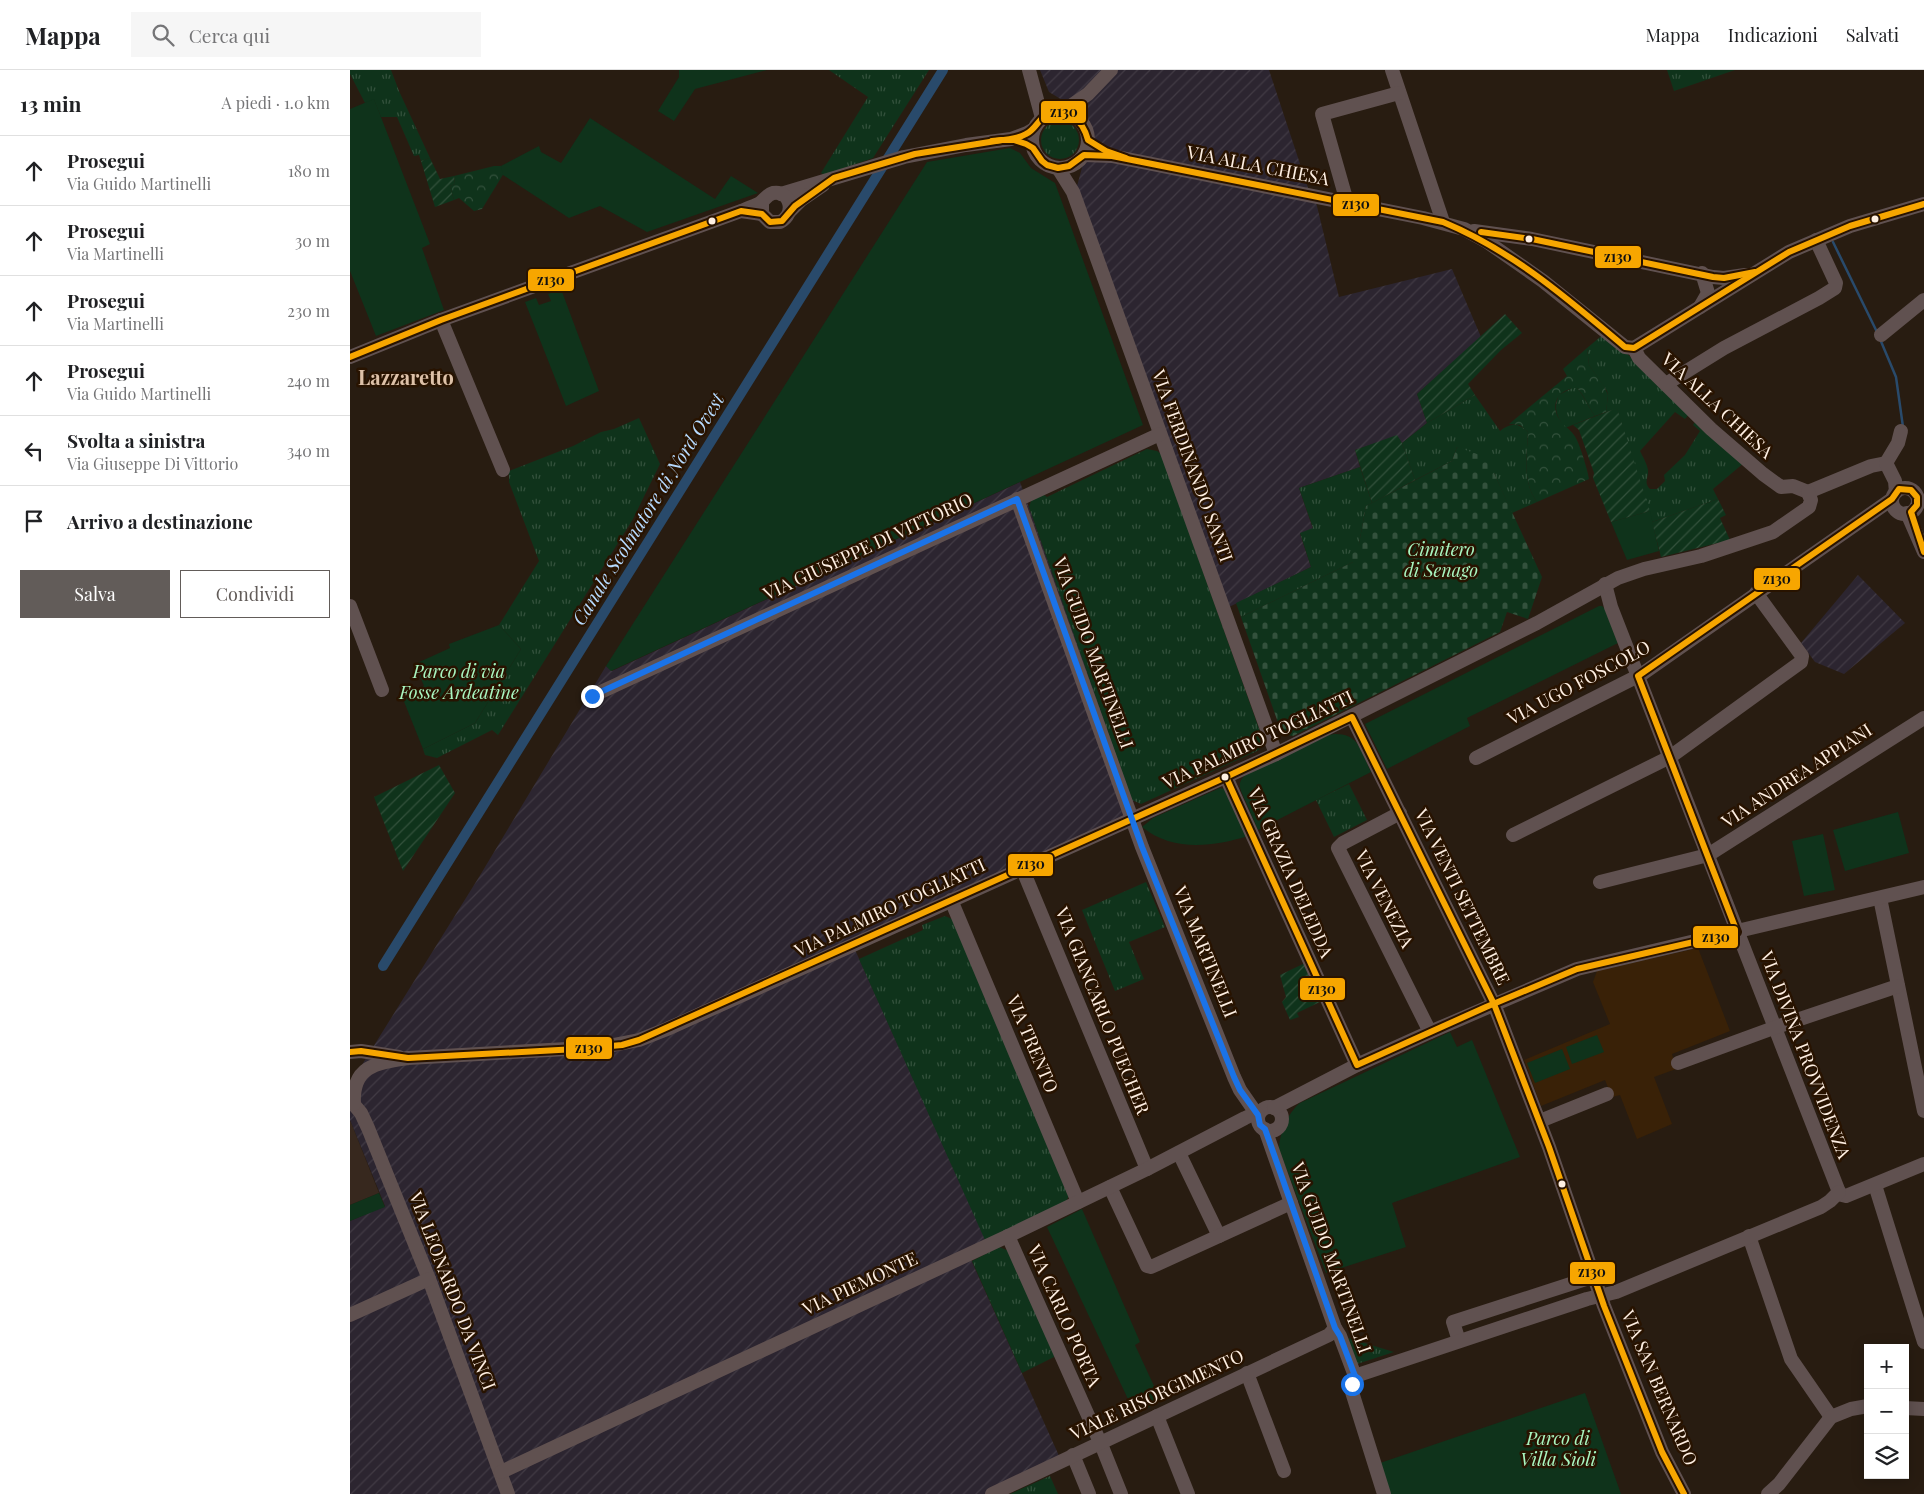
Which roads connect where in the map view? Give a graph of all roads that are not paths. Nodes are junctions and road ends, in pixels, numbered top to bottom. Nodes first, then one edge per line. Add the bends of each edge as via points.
1 (1111, 70) edge
2 (1392, 70) edge
3 (1030, 75) edge
4 (1399, 93) junction
5 (1088, 94) junction
6 (1060, 112) junction
7 (1082, 122) junction
8 (1038, 123) junction
9 (1011, 139) junction
10 (1088, 140) junction
11 (1033, 148) junction
12 (1112, 156) junction
13 (1079, 160) junction
14 (1058, 168) junction
15 (834, 178) junction
16 (1073, 192) junction
17 (781, 194) junction
18 (1347, 202) junction
19 (1924, 204) edge
20 (762, 208) junction
21 (790, 211) junction
22 (1442, 222) junction
23 (1464, 229) junction
24 (1532, 239) junction
25 (1816, 240) junction
26 (1515, 260) junction
27 (1756, 272) junction
28 (1702, 273) junction
29 (1924, 300) edge
30 (1700, 306) junction
31 (441, 320) junction
32 (1881, 336) dead end
33 (1634, 348) junction
34 (350, 358) edge
35 (1666, 384) junction
36 (1901, 431) dead end
37 (1160, 434) junction
38 (1886, 463) junction
39 (503, 470) dead end
40 (1924, 484) edge
41 (1905, 491) edge
42 (1808, 492) junction
43 (1017, 499) junction
44 (1914, 518) edge
45 (1922, 548) edge
46 (1605, 584) junction
47 (1591, 593) junction
48 (1756, 593) junction
49 (350, 606) edge
50 (1611, 607) junction
51 (1638, 676) junction
52 (382, 690) dead end
53 (592, 696) dead end
54 (1352, 716) junction
55 (1924, 718) edge
56 (1276, 754) junction
57 (1670, 757) junction
58 (1476, 758) dead end
59 (1226, 777) junction
60 (1400, 813) junction
61 (1133, 819) junction
62 (1513, 835) dead end
63 (1708, 855) junction
64 (1022, 868) junction
65 (1600, 882) dead end
66 (1924, 887) edge
67 (1880, 898) junction
68 (951, 900) junction
69 (1737, 932) junction
70 (1898, 986) junction
71 (1494, 1004) junction
72 (1774, 1028) junction
73 (1430, 1032) junction
74 (350, 1052) edge
75 (408, 1058) junction
76 (1678, 1064) dead end
77 (1357, 1065) junction
78 (360, 1075) joint
79 (1607, 1094) dead end
80 (1245, 1097) junction
81 (352, 1102) edge
82 (1924, 1111) edge
83 (1267, 1118) junction
84 (1540, 1121) junction
85 (1236, 1123) junction
86 (1179, 1153) junction
87 (1924, 1164) edge
88 (1147, 1169) junction
89 (1875, 1185) junction
90 (1110, 1187) junction
91 (1839, 1192) junction
92 (1078, 1202) junction
93 (1291, 1203) junction
94 (1008, 1236) junction
95 (1218, 1236) junction
96 (1748, 1236) junction
97 (1595, 1276) junction
98 (429, 1279) junction
99 (1601, 1295) junction
100 (350, 1314) edge
101 (1335, 1328) junction
102 (1459, 1341) junction
103 (1924, 1342) edge
104 (1247, 1373) junction
105 (1355, 1376) junction
106 (1864, 1407) edge
107 (1909, 1408) edge
108 (1924, 1409) edge
109 (1157, 1416) junction
110 (1831, 1417) junction
111 (1100, 1443) junction
112 (1073, 1455) junction
113 (1284, 1471) dead end
114 (501, 1472) junction
115 (508, 1494) edge
116 (992, 1494) edge
117 (1089, 1494) edge
118 (1121, 1494) edge
119 (1188, 1494) edge
120 (1384, 1494) edge
121 (1684, 1494) edge
122 (1768, 1494) edge

1 - 5 street
2 - 4 street
3 - 6 street via 1050,106
3 - 8 street
4 - 18 street via 1322,114
4 - 22 street
5 - 6 street
5 - 7 street
6 - 7 street via 1076,116
6 - 8 street
7 - 10 street
8 - 9 street via 1027,134
8 - 11 street via 1032,135
9 - 11 street
9 - 15 street via 966,144 904,157
10 - 12 street, VIA ALLA CHIESA
10 - 13 street
11 - 14 street via 1042,162
12 - 13 street, VIA ALLA CHIESA
12 - 18 street, VIA ALLA CHIESA
13 - 14 street
13 - 16 street, VIA FERDINANDO SANTI via 1072,179
14 - 16 street, VIA FERDINANDO SANTI
15 - 17 street
15 - 21 street
16 - 37 street, VIA FERDINANDO SANTI
17 - 20 street via 768,195
17 - 21 street via 788,201
18 - 22 street, VIA ALLA CHIESA
19 - 25 street via 1850,226
20 - 21 street via 767,220 777,223
20 - 31 street via 741,211
22 - 23 street, VIA ALLA CHIESA
23 - 24 street
23 - 26 street, VIA ALLA CHIESA
24 - 26 street via 1520,248
24 - 28 street
25 - 27 street
25 - 35 street via 1836,283 1835,288 1724,348
26 - 33 street, VIA ALLA CHIESA via 1625,347
27 - 28 street via 1724,278
27 - 30 street
28 - 30 street via 1708,293
29 - 32 street
30 - 33 street
31 - 34 street
31 - 39 street
33 - 35 street, VIA ALLA CHIESA via 1639,358
35 - 42 street, VIA ALLA CHIESA via 1763,474 1781,487 1792,486
36 - 38 street
37 - 43 street, VIA GIUSEPPE DI VITTORIO
37 - 56 street, VIA FERDINANDO SANTI
38 - 41 street
38 - 42 street
40 - 41 street, VIA UGO FOSCOLO
41 - 44 street via 1917,505
41 - 44 street via 1896,510
41 - 48 street, VIA UGO FOSCOLO
42 - 46 street, VIA PALMIRO TOGLIATTI via 1809,507 1773,532 1701,556 1644,569
43 - 53 street, VIA GIUSEPPE DI VITTORIO
43 - 61 street, VIA GUIDO MARTINELLI
44 - 45 street
46 - 47 street, VIA PALMIRO TOGLIATTI
46 - 50 street, VIA DIVINA PROVVIDENZA
47 - 50 street via 1607,600
47 - 54 street, VIA PALMIRO TOGLIATTI
48 - 51 street, VIA UGO FOSCOLO
48 - 57 street via 1802,656 1802,661
49 - 52 street
50 - 51 street, VIA DIVINA PROVVIDENZA
51 - 57 street, VIA DIVINA PROVVIDENZA
51 - 58 street, VIA UGO FOSCOLO
54 - 56 street, VIA PALMIRO TOGLIATTI
54 - 60 street, VIA VENTI SETTEMBRE
55 - 63 street, VIA ANDREA APPIANI
56 - 59 street, VIA PALMIRO TOGLIATTI
57 - 62 street
57 - 63 street, VIA DIVINA PROVVIDENZA
59 - 61 street, VIA PALMIRO TOGLIATTI
59 - 77 street, VIA GRAZIA DELEDDA
60 - 71 street, VIA VENTI SETTEMBRE
60 - 73 street, VIA VENEZIA via 1343,842 1338,848
61 - 64 street, VIA PALMIRO TOGLIATTI
61 - 80 street, VIA MARTINELLI via 1234,1077
63 - 65 street, VIA ANDREA APPIANI
63 - 69 street, VIA DIVINA PROVVIDENZA
64 - 68 street, VIA PALMIRO TOGLIATTI
64 - 88 street, VIA GIANCARLO PUECHER
66 - 67 street
67 - 69 street
67 - 70 street
68 - 75 street, VIA PALMIRO TOGLIATTI via 639,1040 577,1050
68 - 92 street, VIA TRENTO
69 - 71 street via 1577,970
69 - 72 street, VIA DIVINA PROVVIDENZA
70 - 72 street
70 - 82 street
71 - 73 street
71 - 84 street, VIA VENTI SETTEMBRE
72 - 76 street
72 - 91 street, VIA DIVINA PROVVIDENZA
73 - 77 street
74 - 75 street, VIA PALMIRO TOGLIATTI via 361,1050
75 - 78 street, VIA PALMIRO TOGLIATTI via 376,1065
77 - 83 street via 1293,1098
78 - 81 street, VIA LEONARDO DA VINCI
79 - 84 street
80 - 83 street
80 - 85 street via 1246,1110
81 - 98 street, VIA LEONARDO DA VINCI via 368,1128
83 - 85 street, VIA PIEMONTE via 1255,1124
83 - 93 street, VIA GUIDO MARTINELLI via 1272,1149
84 - 97 street, VIA VENTI SETTEMBRE
85 - 86 street, VIA PIEMONTE
86 - 88 street, VIA PIEMONTE
86 - 95 street
87 - 89 street
88 - 90 street, VIA PIEMONTE
89 - 91 street via 1846,1196
89 - 103 street
90 - 92 street, VIA PIEMONTE
90 - 95 street via 1147,1266
91 - 96 street via 1821,1207
92 - 94 street, VIA PIEMONTE
93 - 95 street
93 - 101 street, VIA GUIDO MARTINELLI
94 - 111 street, VIA CARLO PORTA
94 - 114 street, VIA PIEMONTE
96 - 99 street via 1627,1288
96 - 110 street via 1791,1359
97 - 99 street, VIA VENTI SETTEMBRE
97 - 102 street via 1453,1322
98 - 100 street
98 - 114 street, VIA LEONARDO DA VINCI
99 - 102 street
99 - 121 street, VIA SAN BERNARDO via 1659,1443
101 - 104 street, VIALE RISORGIMENTO via 1329,1335
101 - 105 street, VIA GUIDO MARTINELLI
102 - 105 street
104 - 109 street, VIALE RISORGIMENTO
104 - 113 street
105 - 120 street, VIA GUIDO MARTINELLI via 1352,1392
106 - 110 street
107 - 108 street
109 - 111 street, VIALE RISORGIMENTO
109 - 119 street
110 - 122 street
111 - 112 street, VIALE RISORGIMENTO
111 - 118 street, VIA CARLO PORTA
112 - 116 street, VIALE RISORGIMENTO
112 - 117 street
114 - 115 street, VIA LEONARDO DA VINCI

